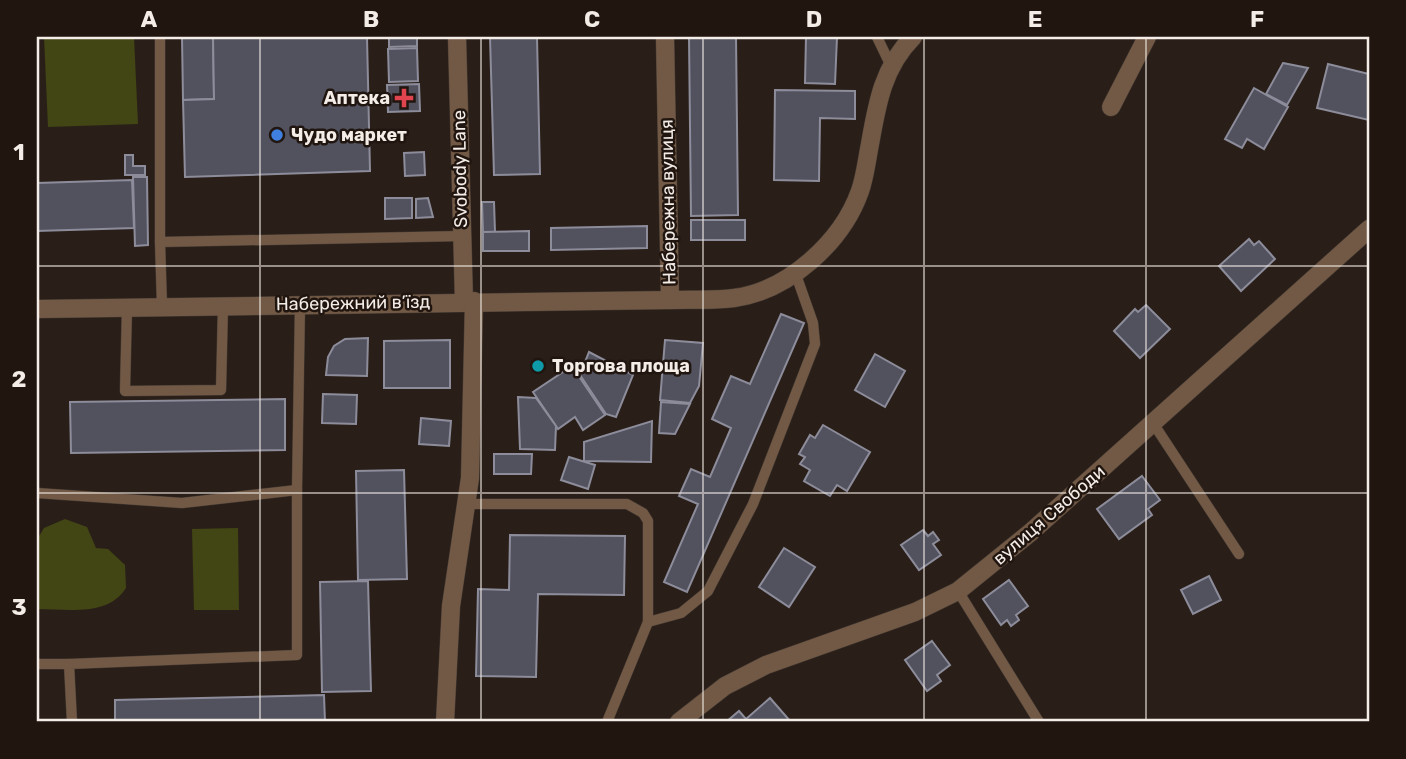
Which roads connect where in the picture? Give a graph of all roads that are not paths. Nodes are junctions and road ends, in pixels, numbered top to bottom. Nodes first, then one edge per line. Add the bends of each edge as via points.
1 (160, 37) edge
2 (457, 37) edge
3 (665, 37) edge
4 (877, 37) edge
5 (913, 37) edge
6 (1147, 37) edge
7 (891, 66) junction
8 (1111, 107) dead end
9 (1369, 229) edge
10 (462, 236) junction
11 (160, 242) junction
12 (794, 272) junction
13 (670, 300) junction
14 (469, 302) junction
15 (300, 304) junction
16 (223, 305) junction
17 (162, 306) junction
18 (127, 307) junction
19 (37, 309) edge
20 (1153, 423) junction
21 (298, 489) junction
22 (37, 493) edge
23 (466, 504) junction
24 (1239, 554) dead end
25 (958, 592) junction
26 (648, 622) junction
27 (37, 664) edge
28 (69, 664) junction
29 (72, 722) edge
30 (445, 722) edge
31 (607, 722) edge
32 (679, 722) edge
33 (1039, 722) edge

1 - 11 lane
2 - 10 street, Svobody Lane
3 - 13 street, Набережна вулиця
4 - 7 lane
5 - 7 street, Набережна вулиця
6 - 8 street
7 - 12 street, Набережна вулиця via 880,93 861,191 831,240
9 - 20 street, вулиця Свободи
10 - 11 lane
10 - 14 street, Svobody Lane
11 - 17 lane
12 - 13 street, Набережна вулиця via 762,290 735,298
12 - 26 lane via 813,323 815,344 752,503 708,591 681,614
13 - 14 street, Набережний в’їзд
14 - 15 street, Набережний в’їзд
14 - 23 street via 470,478
15 - 16 street, Набережний в’їзд
15 - 21 lane
16 - 17 street, Набережний в’їзд
16 - 18 lane via 221,390 125,391
17 - 18 street, Набережний в’їзд
18 - 19 street, Набережний в’їзд
20 - 24 lane
20 - 25 street, вулиця Свободи
21 - 22 lane via 183,503
21 - 28 lane via 297,655
23 - 26 lane via 627,504 636,509 648,521
23 - 30 street via 451,607
25 - 32 street, вулиця Свободи via 766,665 725,686
25 - 33 lane
26 - 31 lane
27 - 28 lane
28 - 29 lane

